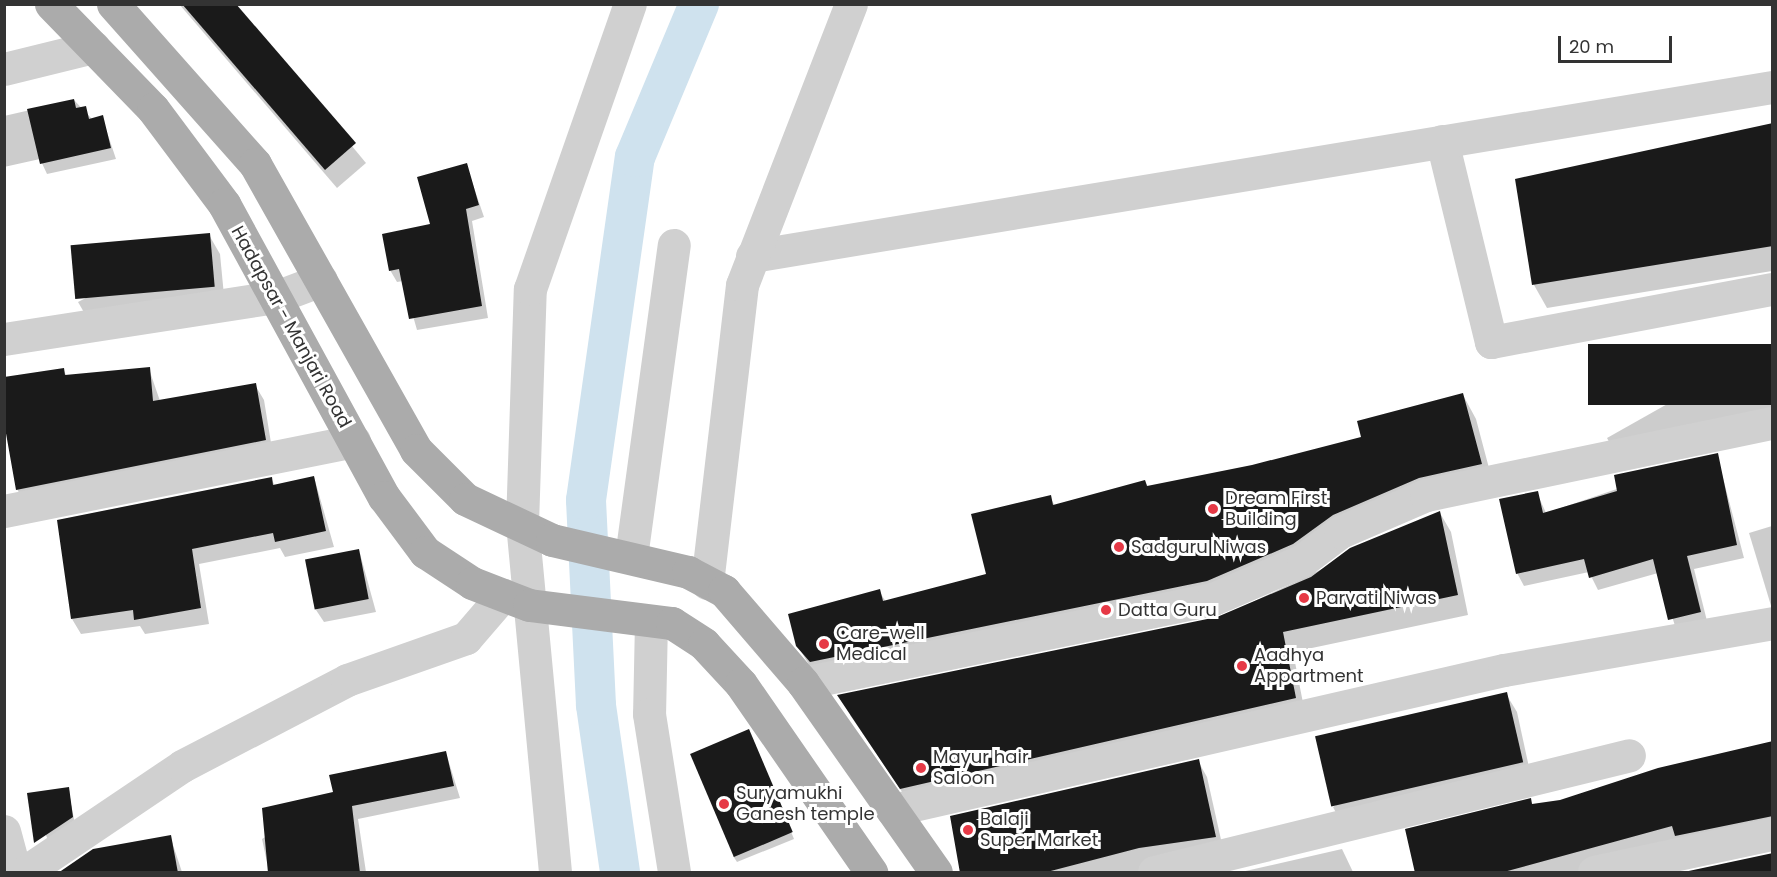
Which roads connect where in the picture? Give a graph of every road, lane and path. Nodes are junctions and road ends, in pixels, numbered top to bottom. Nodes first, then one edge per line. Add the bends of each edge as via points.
1 (51, 4) edge
2 (113, 4) edge
3 (630, 4) edge
4 (851, 4) edge
5 (93, 47) junction
6 (4, 69) edge
7 (1773, 87) edge
8 (1442, 141) junction
9 (674, 245) dead end
10 (752, 256) junction
11 (321, 280) junction
12 (1773, 289) edge
13 (276, 297) junction
14 (4, 339) edge
15 (1773, 423) edge
16 (354, 441) junction
17 (4, 511) edge
18 (522, 524) junction
19 (631, 557) junction
20 (707, 583) junction
21 (529, 603) junction
22 (635, 620) junction
23 (1773, 623) edge
24 (803, 683) junction
25 (1629, 755) dead end
26 (892, 810) junction
27 (4, 831) edge
28 (1773, 834) edge
29 (15, 873) edge
30 (25, 873) edge
31 (555, 873) edge
32 (674, 873) edge
33 (871, 873) edge
34 (936, 873) edge
35 (1154, 873) edge
36 (1594, 873) edge

1 - 5 main road, Hadapsar - Manjari Road
2 - 11 main road via 255,164
3 - 18 street via 530,289
4 - 10 street
5 - 6 street
5 - 13 main road, Hadapsar - Manjari Road via 153,109 224,204
7 - 8 street
8 - 10 street
8 - 12 street via 1491,342
9 - 19 street
10 - 20 street via 742,285
11 - 13 street
11 - 18 main road via 416,450 465,499
13 - 14 street
13 - 16 main road, Hadapsar - Manjari Road
15 - 24 street via 1426,495 1340,532 1303,560 1212,599
16 - 17 street
16 - 21 main road, Hadapsar - Manjari Road via 384,497 425,552 472,583
18 - 19 main road via 552,540
18 - 21 street
19 - 20 main road
20 - 24 main road via 724,591 763,630
21 - 22 main road, Hadapsar - Manjari Road
21 - 30 street via 466,638 347,680 192,761
21 - 31 street
22 - 32 street
22 - 33 main road via 672,623 704,644 741,684
23 - 26 street via 1504,670
24 - 26 main road
25 - 35 street
26 - 34 main road
27 - 29 street
28 - 36 street

